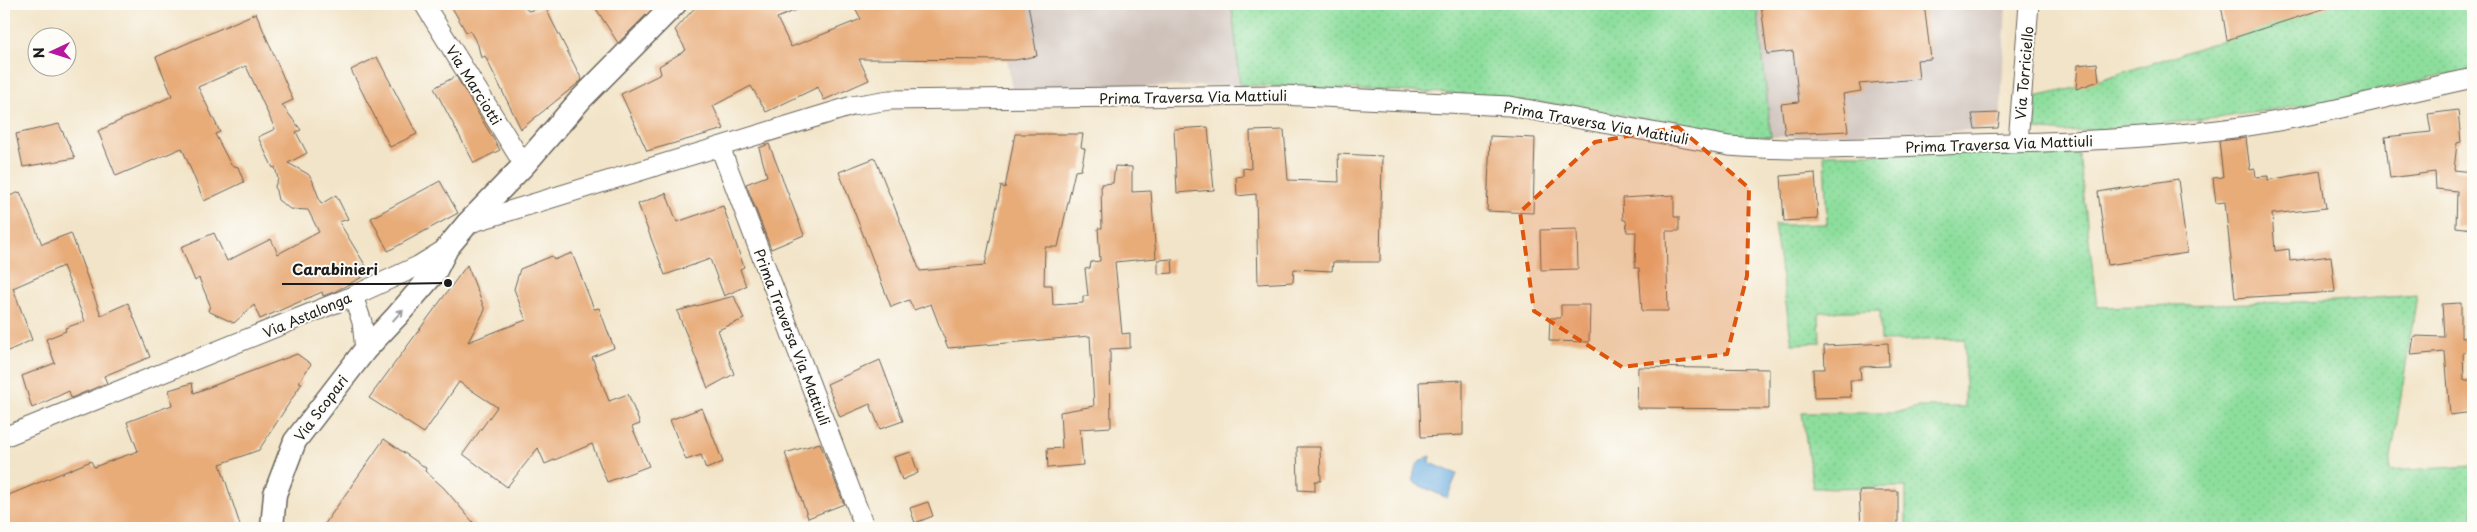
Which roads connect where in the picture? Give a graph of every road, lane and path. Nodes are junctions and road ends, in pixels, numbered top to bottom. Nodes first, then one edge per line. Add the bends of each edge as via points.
1 (424, 4) edge
2 (675, 4) edge
3 (2029, 4) edge
4 (2473, 78) edge
5 (2018, 142) junction
6 (720, 147) junction
7 (524, 165) junction
8 (467, 224) junction
9 (447, 248) junction
10 (353, 296) junction
11 (364, 350) junction
12 (4, 437) edge
13 (272, 528) edge
14 (865, 528) edge

1 - 7 street, Via Marciotti
2 - 7 street, Via Astalonga via 581,99
3 - 5 street, Via Torriciello
4 - 5 street, Prima Traversa Via Mattiuli via 2313,114 2220,130 2097,142
5 - 6 street, Prima Traversa Via Mattiuli via 1754,148 1509,106 1280,95 889,100 852,106
6 - 8 street, Prima Traversa Via Mattiuli
6 - 14 street, Prima Traversa Via Mattiuli
7 - 8 street, Via Astalonga
8 - 9 street, Via Astalonga
9 - 10 street, Via Astalonga via 418,266
11 -> 9 street, Via Scopari via 435,272
10 - 11 street via 362,322
10 - 12 street, Via Astalonga
11 - 13 street, Via Scopari via 295,441 276,494

